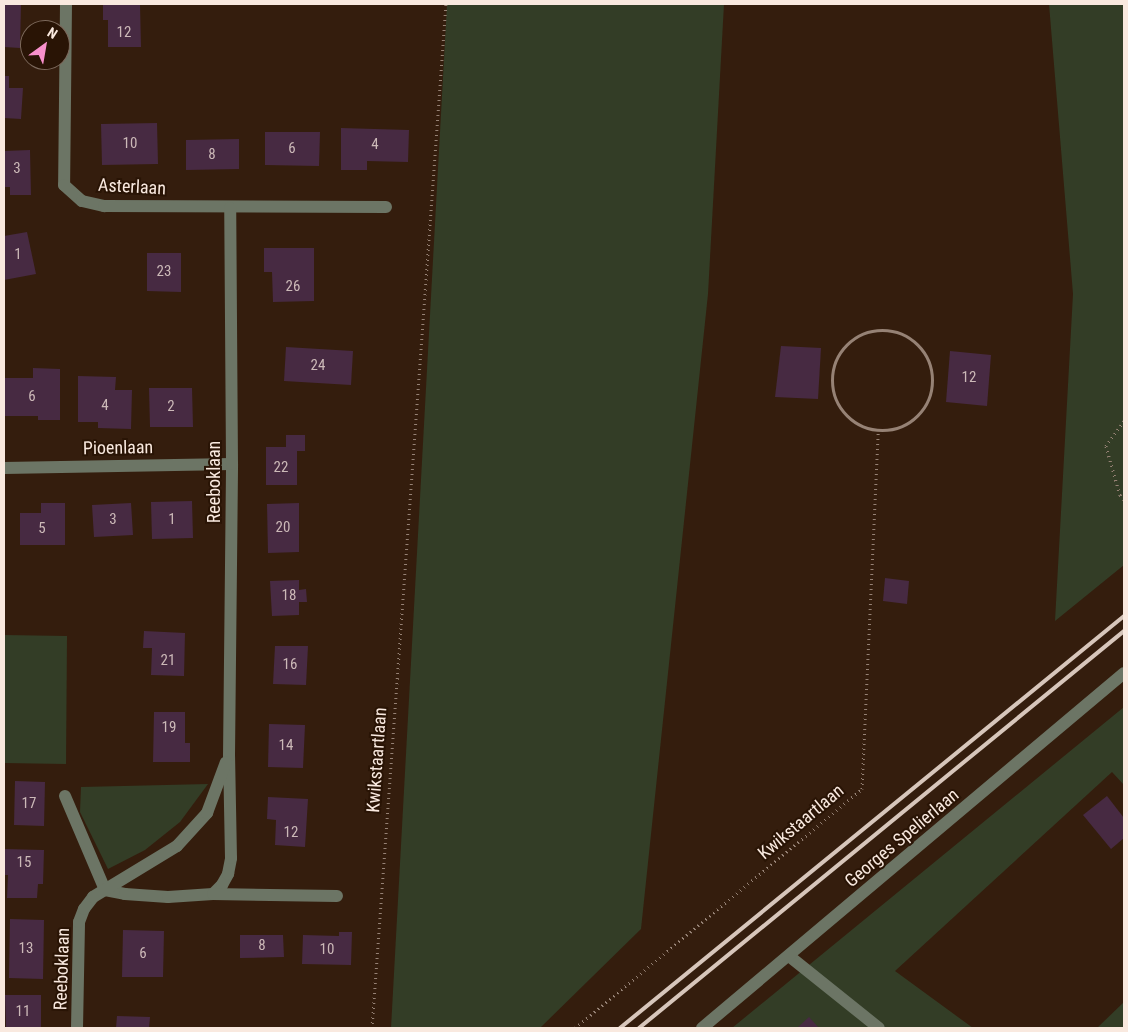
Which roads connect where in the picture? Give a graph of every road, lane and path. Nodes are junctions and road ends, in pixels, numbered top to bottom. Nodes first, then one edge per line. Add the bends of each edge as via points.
1 (66, 4) edge
2 (446, 4) edge
3 (386, 207) dead end
4 (230, 208) junction
5 (1124, 420) edge
6 (878, 431) junction
7 (232, 464) junction
8 (4, 468) edge
9 (1124, 500) edge
10 (1124, 673) edge
11 (229, 756) junction
12 (65, 796) dead end
13 (104, 890) junction
14 (213, 894) junction
15 (337, 896) dead end
16 (789, 956) junction
17 (77, 1028) edge
18 (372, 1028) edge
19 (575, 1028) edge
20 (702, 1028) edge
21 (880, 1028) edge

1 - 4 street, Asterlaan via 64,185 82,201 104,206
2 - 18 path, Kwikstaartlaan
3 - 4 street, Asterlaan
4 - 7 street, Reeboklaan
5 - 9 path via 1106,446
6 - 6 path via 848,418 832,390 832,374 845,345 858,335 873,330 889,330 906,335 919,346 929,360 932,377 930,394 923,410 911,422 895,429
6 - 19 path, Kwikstaartlaan via 862,789
7 - 8 street, Pioenlaan
7 - 11 street, Reeboklaan
10 - 16 street, Georges Spelierlaan
11 - 13 street, Reeboklaan via 208,813 178,846
11 - 14 street, Reeboklaan via 231,858 228,874
12 - 13 street
13 - 14 street via 168,897
13 - 17 street, Reeboklaan via 84,909 80,922
14 - 15 street
16 - 20 street, Georges Spelierlaan
16 - 21 street

